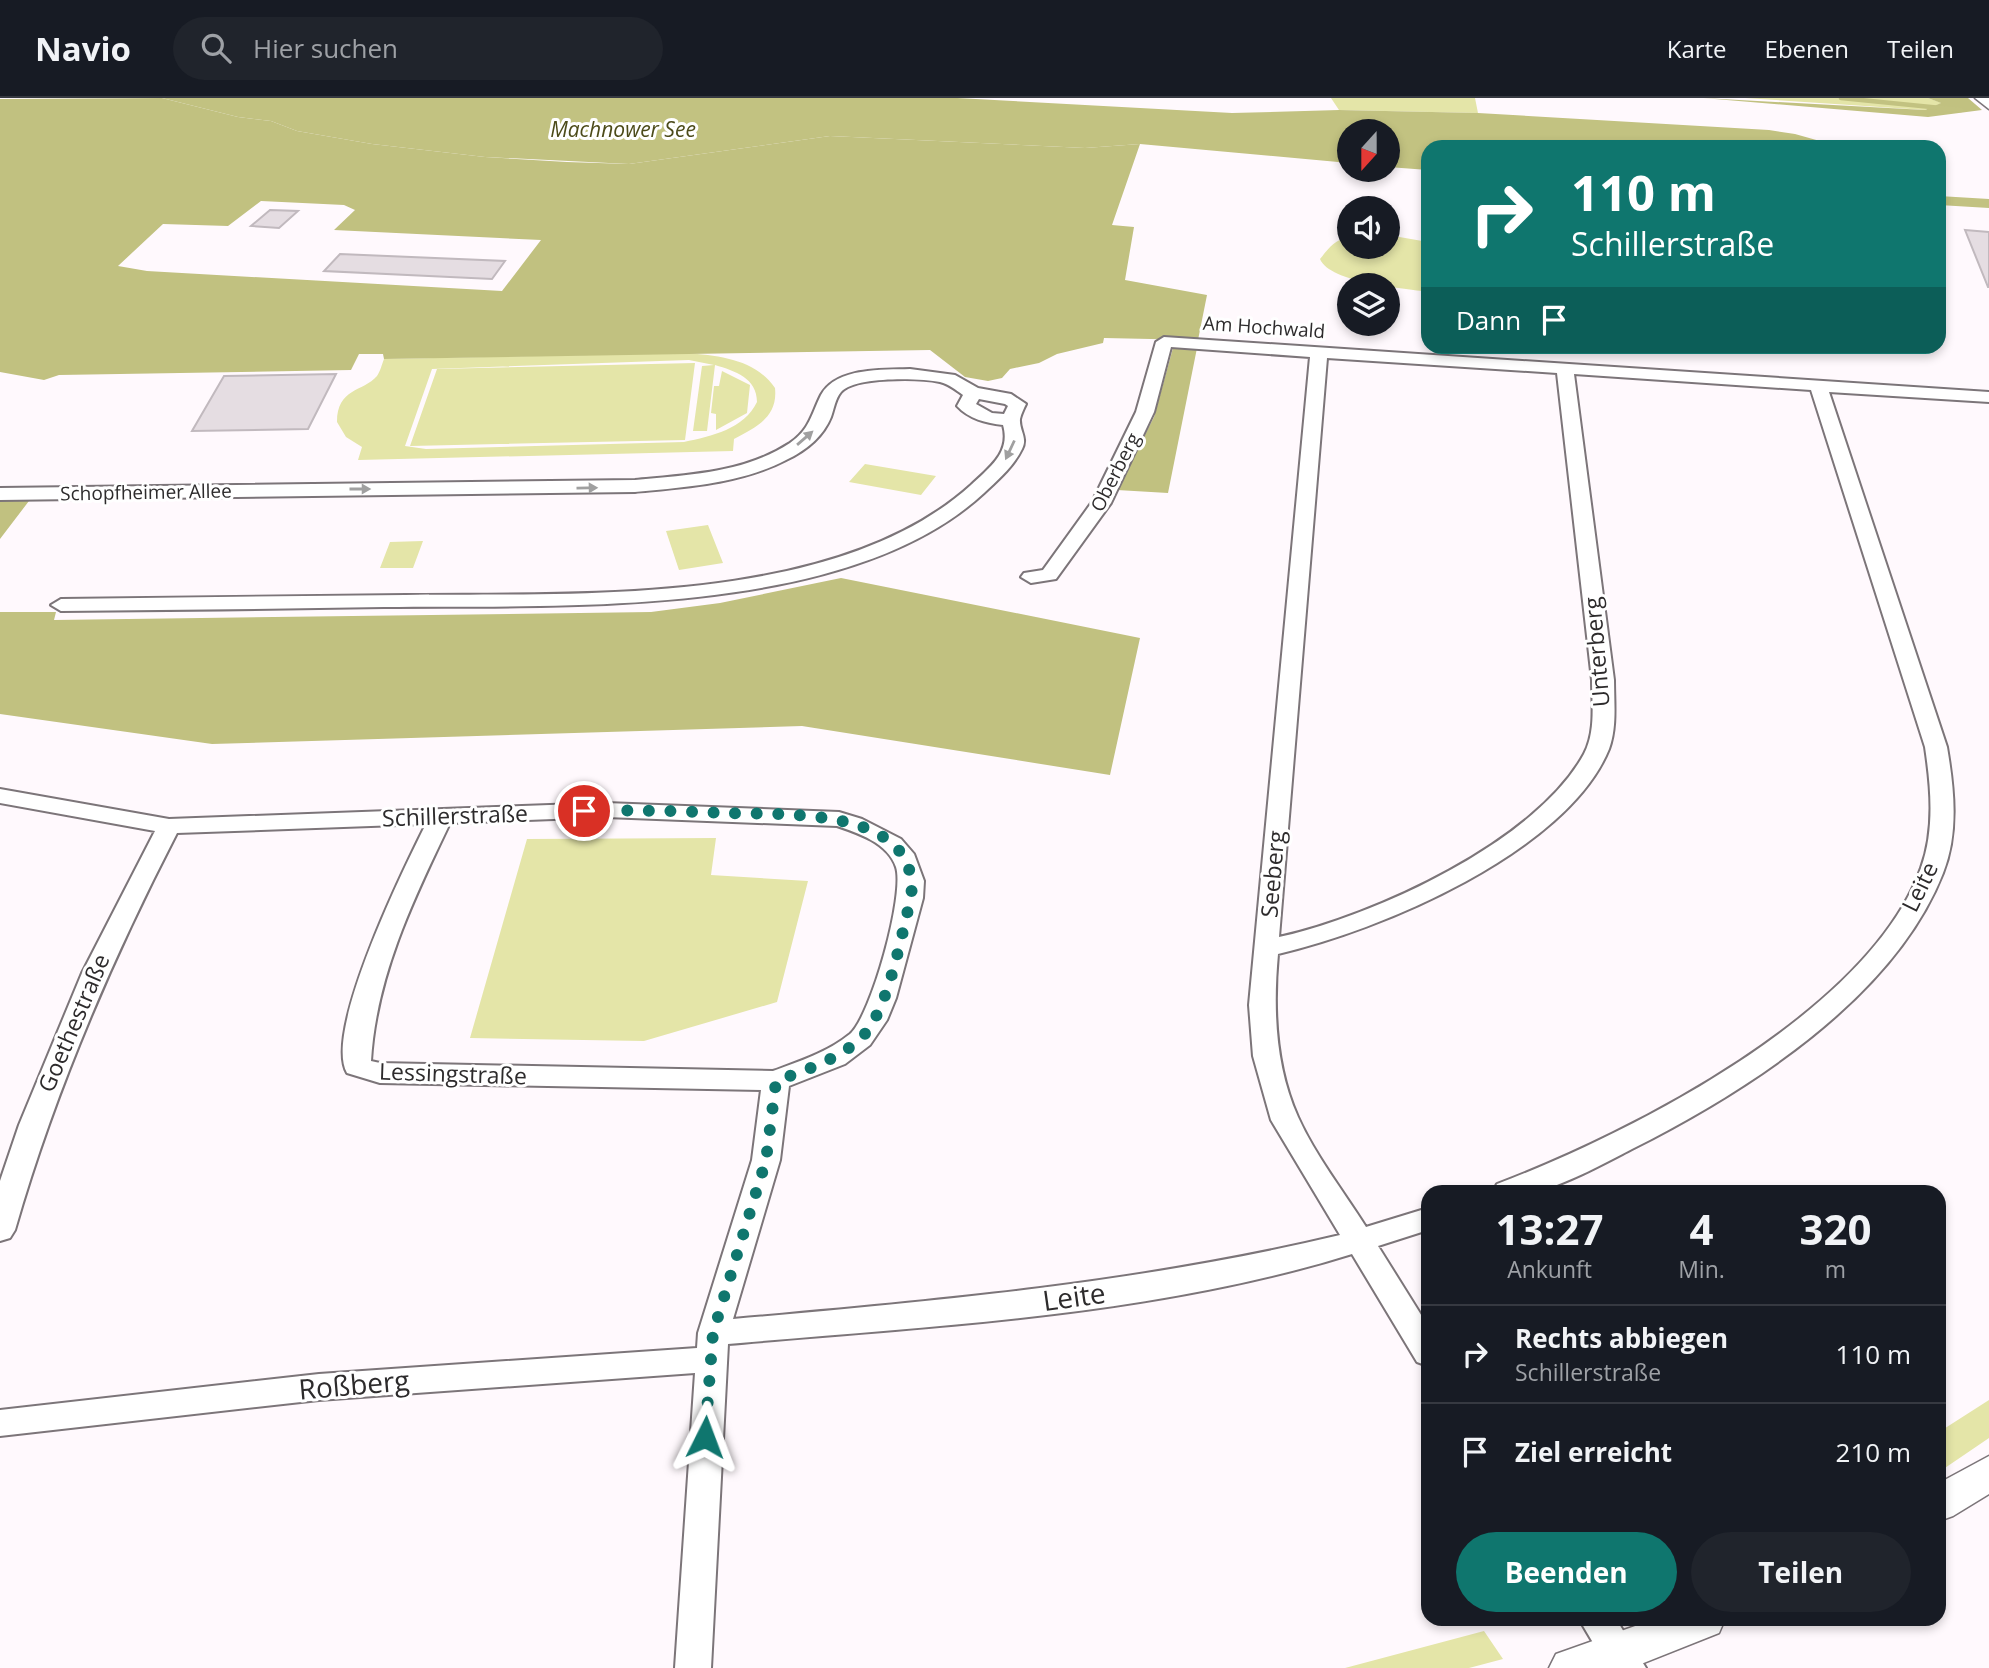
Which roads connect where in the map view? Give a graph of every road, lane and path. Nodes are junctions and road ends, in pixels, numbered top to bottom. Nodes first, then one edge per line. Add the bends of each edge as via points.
1 (1983, 98) edge
2 (1989, 104) edge
3 (1164, 342) joint
4 (1319, 352) junction
5 (1565, 369) junction
6 (1818, 386) junction
7 (1989, 397) edge
8 (0, 494) edge
9 (1031, 577) dead end
10 (61, 605) dead end
11 (0, 796) edge
12 (442, 816) junction
13 (169, 826) junction
14 (1266, 948) junction
15 (776, 1081) junction
16 (1527, 1185) edge
17 (1421, 1221) edge
18 (0, 1230) edge
19 (1359, 1243) junction
20 (1421, 1342) edge
21 (711, 1347) junction
22 (0, 1423) edge
23 (1989, 1473) edge
24 (1946, 1500) edge
25 (1682, 1626) edge
26 (1614, 1647) edge
27 (692, 1668) edge
28 (1571, 1668) edge

1 - 2 street
3 - 4 street, Am Hochwald
3 - 9 street, Oberberg via 1146,412 1101,503 1049,575
4 - 5 street, Am Hochwald
4 - 14 street, Seeberg
5 - 6 street, Am Hochwald
5 - 14 street, Unterberg via 1603,680 1604,725 1596,753 1567,796 1522,834 1456,877 1335,931
6 - 7 street, Am Hochwald
6 - 16 street, Leite via 1936,747 1942,781 1936,859 1918,900 1884,950 1848,989 1764,1057 1668,1117
8 -> 10 street, Schopfheimer Allee via 587,488 671,482 778,457 808,439 820,422 829,395 853,379 946,378 974,393 1007,397 1017,404 1011,420 1016,438 1013,449 962,503 917,533 817,569 757,583 632,598
11 - 13 street, Schillerstraße
12 - 13 street, Schillerstraße
12 - 15 street, Lessingstraße via 376,970 357,1047 357,1066 380,1073
12 - 15 street, Schillerstraße via 606,810 819,816 865,827 893,844 909,863 913,881 874,1020 861,1039 835,1057
13 - 18 street, Goethestraße via 78,1005 44,1091
14 - 19 street, Seeberg via 1261,1010 1269,1078 1285,1120
15 - 21 street via 766,1160
17 - 19 street, Leite
19 - 20 street, Seeberg
19 - 21 street, Leite via 1202,1278
21 - 22 street, Roßberg via 659,1361 319,1387
21 - 27 street
23 - 24 street
25 - 26 street
26 - 28 street

